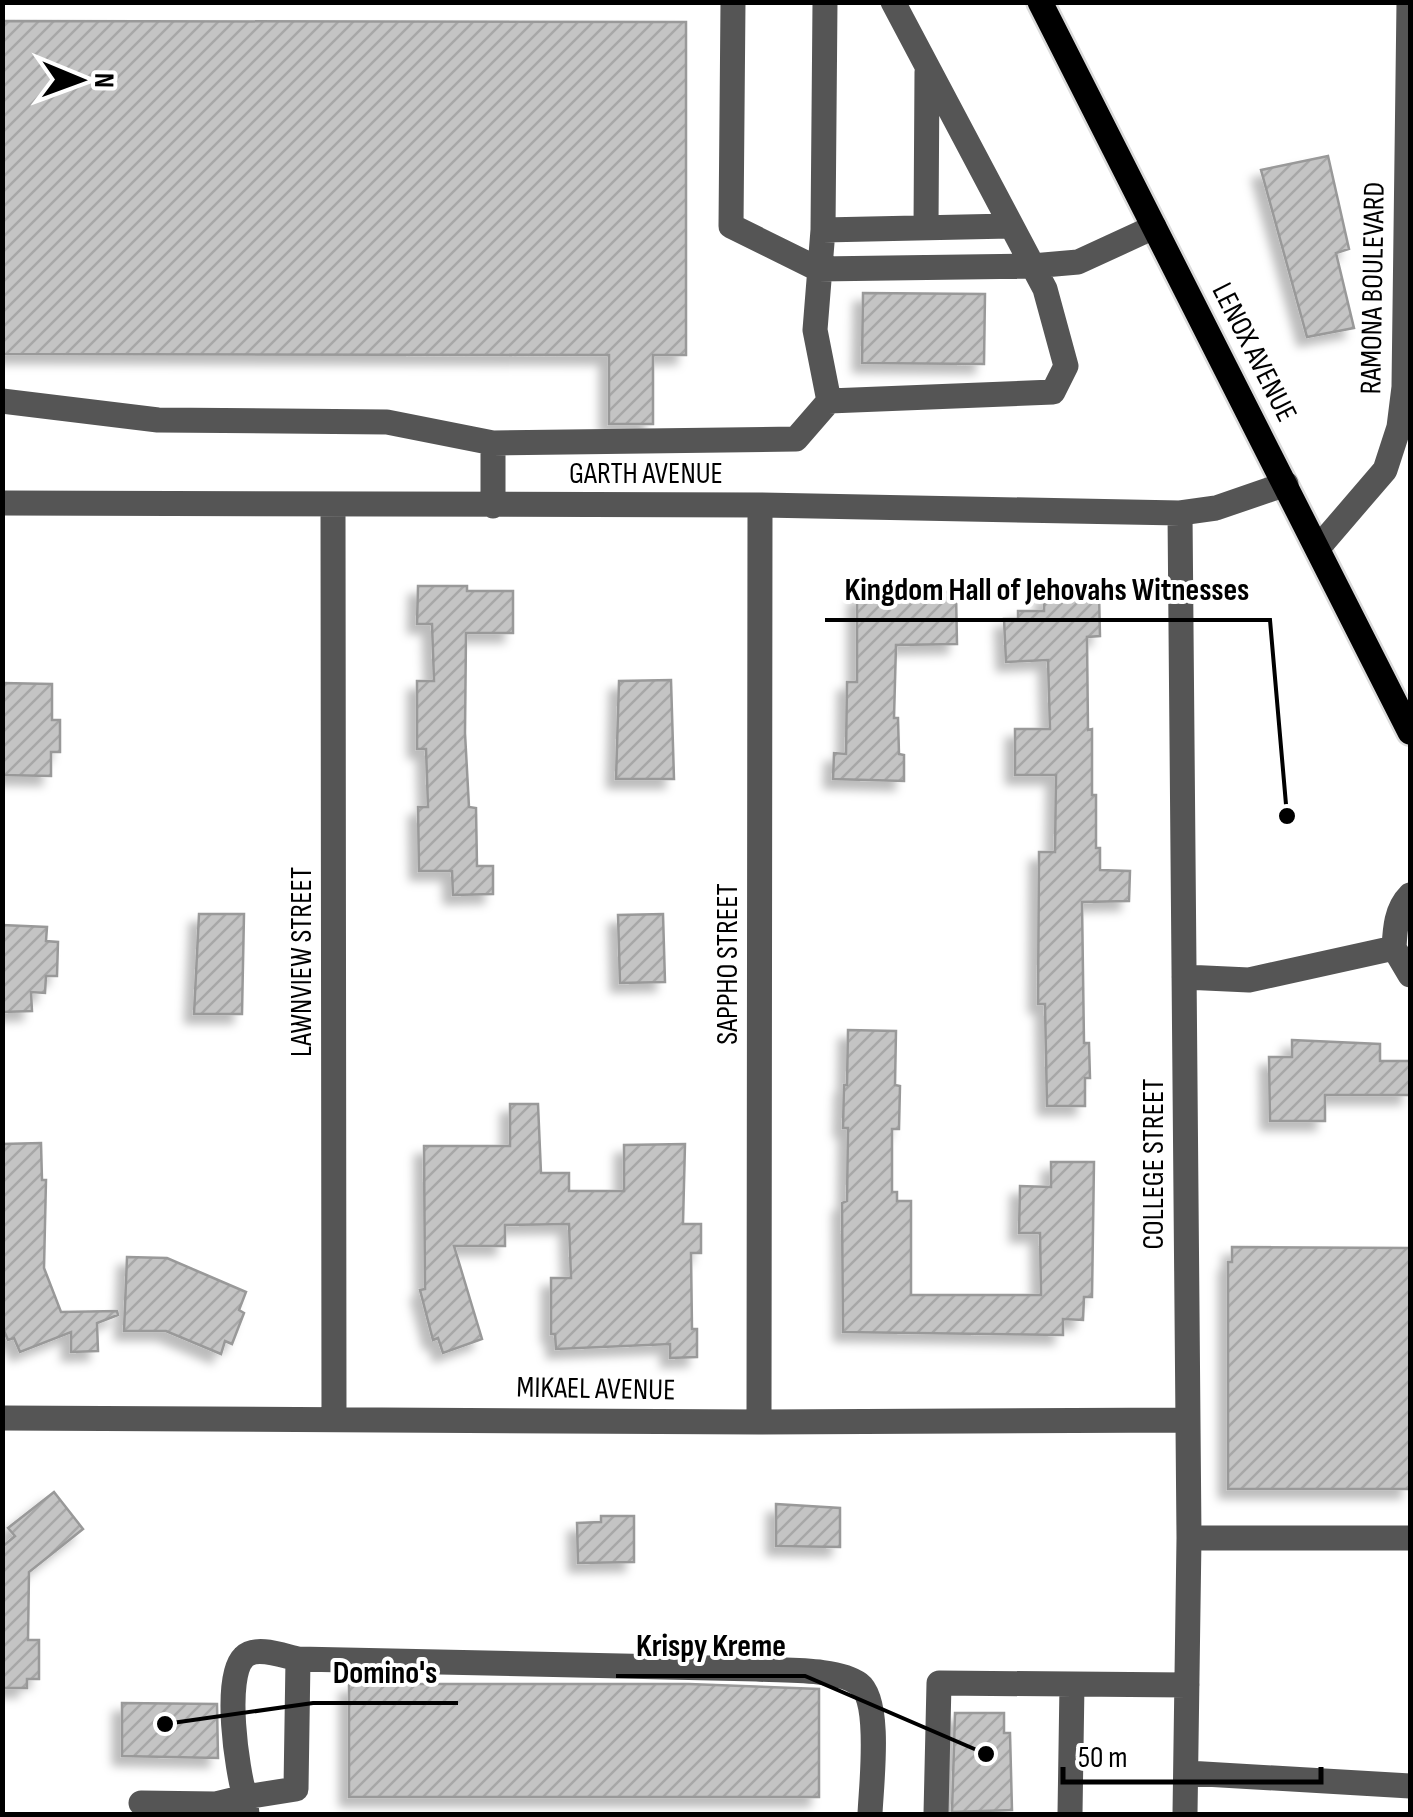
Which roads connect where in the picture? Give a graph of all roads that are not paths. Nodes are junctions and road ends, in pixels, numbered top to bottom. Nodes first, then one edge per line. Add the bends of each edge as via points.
1 (734, 2) edge
2 (825, 2) edge
3 (893, 2) edge
4 (1040, 2) edge
5 (1409, 2) edge
6 (927, 66) junction
7 (1010, 226) junction
8 (926, 227) junction
9 (1154, 227) junction
10 (822, 230) junction
11 (1032, 266) junction
12 (818, 269) junction
13 (1408, 317) edge
14 (2, 401) edge
15 (829, 401) junction
16 (494, 443) junction
17 (1286, 484) junction
18 (2, 503) edge
19 (333, 506) junction
20 (493, 506) junction
21 (760, 506) junction
22 (1180, 513) junction
23 (1318, 548) junction
24 (1410, 732) edge
25 (1410, 895) edge
26 (1394, 948) junction
27 (1410, 974) edge
28 (1184, 977) junction
29 (334, 1417) junction
30 (2, 1418) edge
31 (1188, 1420) junction
32 (759, 1422) junction
33 (1189, 1538) junction
34 (1410, 1538) edge
35 (298, 1659) junction
36 (1072, 1684) junction
37 (1187, 1685) junction
38 (1187, 1773) junction
39 (1410, 1786) edge
40 (141, 1803) dead end
41 (246, 1806) edge
42 (1070, 1808) edge
43 (870, 1814) edge
44 (936, 1814) edge
45 (1185, 1814) edge

1 - 12 street via 730,226
2 - 10 street
3 - 6 street
4 - 9 main road, LENOX AVENUE
5 - 13 street, RAMONA BOULEVARD
6 - 7 street
6 - 8 street
7 - 8 street
7 - 11 street
8 - 10 street
9 - 11 street via 1078,262
9 - 17 main road, LENOX AVENUE
10 - 12 street
11 - 12 street
11 - 15 street via 1045,288 1066,366 1052,392
12 - 15 street via 814,330
13 - 23 street, RAMONA BOULEVARD via 1399,427 1385,470
14 - 16 street via 158,420 387,422
15 - 16 street via 796,439
16 - 20 street
17 - 22 street, GARTH AVENUE
17 - 23 main road, LENOX AVENUE
18 - 19 street, GARTH AVENUE
19 - 20 street, GARTH AVENUE
19 - 29 street, LAWNVIEW STREET
20 - 21 street, GARTH AVENUE
21 - 22 street, GARTH AVENUE
21 - 32 street, SAPPHO STREET
22 - 28 street, COLLEGE STREET
23 - 24 main road, LENOX AVENUE
25 - 26 street via 1396,924
26 - 27 street
26 - 28 street via 1250,980
28 - 31 street, COLLEGE STREET
29 - 30 street, MIKAEL AVENUE
29 - 32 street, MIKAEL AVENUE
31 - 32 street, MIKAEL AVENUE
31 - 33 street, COLLEGE STREET
33 - 34 street
33 - 37 street, COLLEGE STREET
35 - 41 street via 296,1789
35 - 41 street via 255,1652 237,1670 233,1734
35 - 43 street via 833,1674 858,1683 869,1696
36 - 37 street
36 - 42 street
36 - 44 street via 939,1683
37 - 38 street, COLLEGE STREET
38 - 39 street
38 - 45 street, COLLEGE STREET
40 - 41 street

